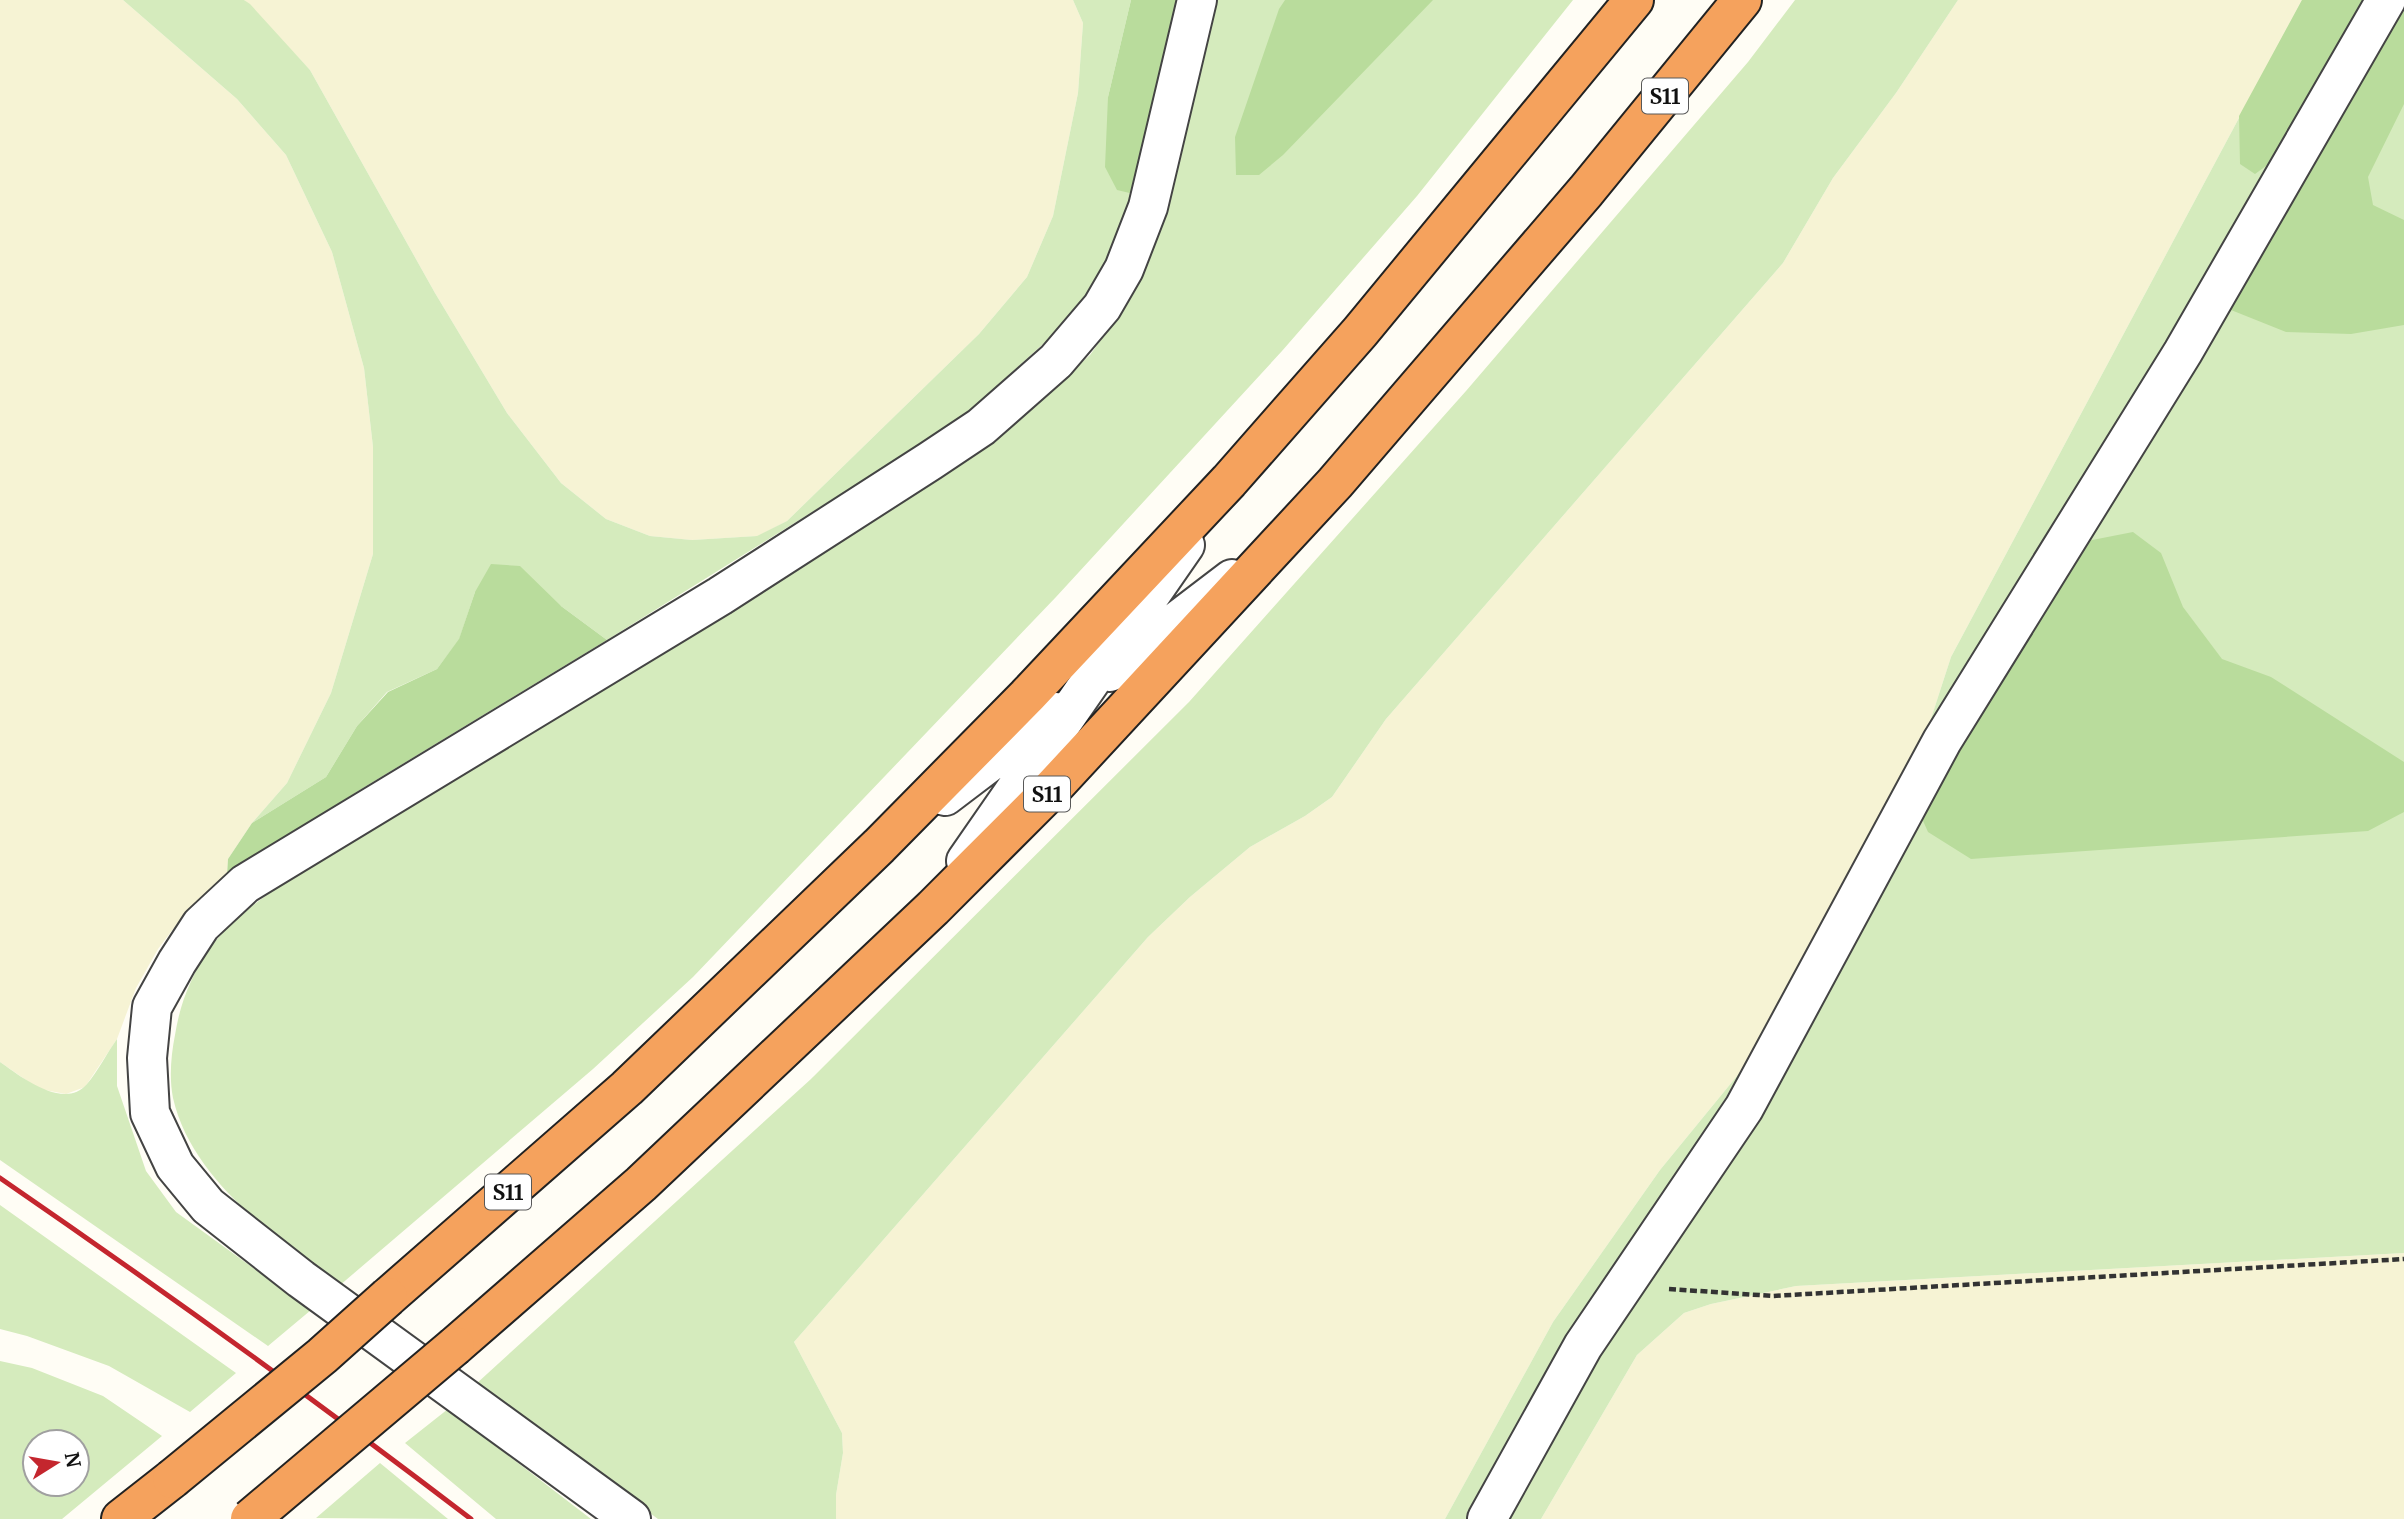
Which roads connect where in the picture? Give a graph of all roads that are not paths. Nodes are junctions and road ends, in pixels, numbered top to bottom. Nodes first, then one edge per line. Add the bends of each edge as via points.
1 (1197, 0) edge
2 (1634, 0) edge
3 (1742, 0) edge
4 (2386, 0) edge
5 (1229, 481) junction
6 (1288, 536) junction
7 (1083, 692) junction
8 (879, 846) junction
9 (933, 908) junction
10 (121, 1519) edge
11 (250, 1519) edge
12 (631, 1519) edge
13 (1487, 1519) edge

1 - 12 lane via 1149,207 1124,269 1102,307 1056,361 981,427 907,476 720,596 245,884 201,925 152,1007 147,1058 150,1113 175,1166 208,1206
2 - 5 highway, S11 via 1360,332
3 - 6 highway, S11 via 1586,191
4 - 13 lane via 2183,352 1942,741 1744,1108 1583,1346
5 - 7 lane
5 - 8 highway, S11
6 - 7 lane
6 - 9 highway, S11 via 1045,796
7 - 8 lane
7 - 9 lane
8 - 10 highway, S11, bridge via 627,1087 312,1364
9 - 11 highway, S11, bridge via 641,1184

